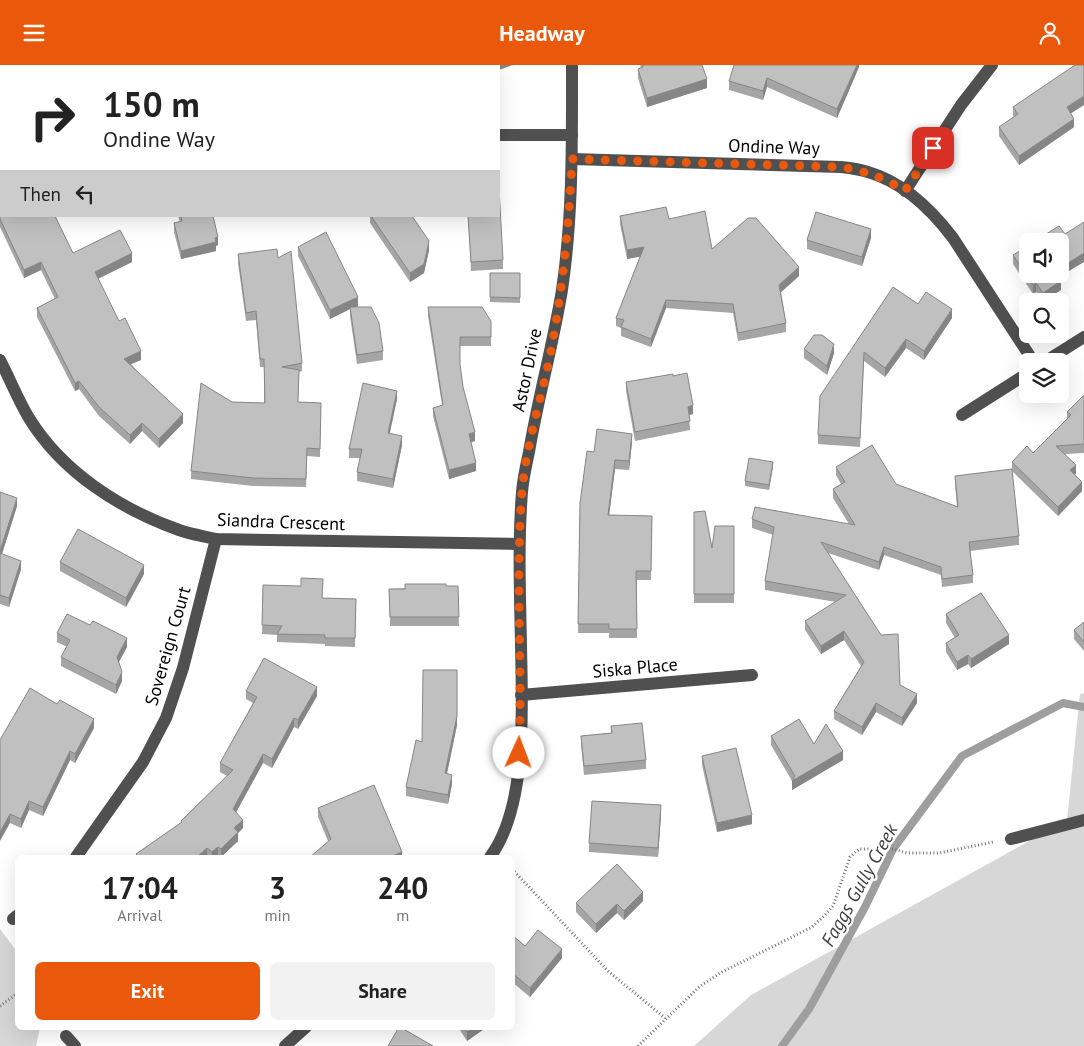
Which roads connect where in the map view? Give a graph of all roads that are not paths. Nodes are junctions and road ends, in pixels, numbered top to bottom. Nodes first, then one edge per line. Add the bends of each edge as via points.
1 (572, 65) edge
2 (992, 65) edge
3 (500, 135) edge
4 (572, 135) junction
5 (572, 159) junction
6 (905, 191) junction
7 (1084, 337) edge
8 (1028, 353) edge
9 (1059, 353) edge
10 (0, 360) edge
11 (1019, 379) edge
12 (962, 415) dead end
13 (216, 539) junction
14 (519, 544) junction
15 (752, 675) dead end
16 (521, 695) junction
17 (1084, 820) edge
18 (1011, 839) road end
19 (77, 855) edge
20 (491, 855) edge
21 (303, 1030) edge
22 (66, 1036) dead end
23 (75, 1046) edge
24 (285, 1046) edge

1 - 4 street, Astor Drive
2 - 6 street via 961,105
3 - 4 street
4 - 5 street, Astor Drive
5 - 6 street, Ondine Way via 841,167 887,179
5 - 14 street, Astor Drive via 562,289 522,490
6 - 8 street, Ondine Way via 924,204 953,238
7 - 9 street
10 - 13 street, Siandra Crescent via 29,418 75,472 136,511 179,530
11 - 12 street
13 - 14 street, Siandra Crescent
13 - 19 street, Sovereign Court via 183,668 166,718 143,762
14 - 16 street, Astor Drive
15 - 16 street, Siska Place
16 - 20 street, Astor Drive via 517,784 509,817
17 - 18 street
21 - 24 street
22 - 23 street

